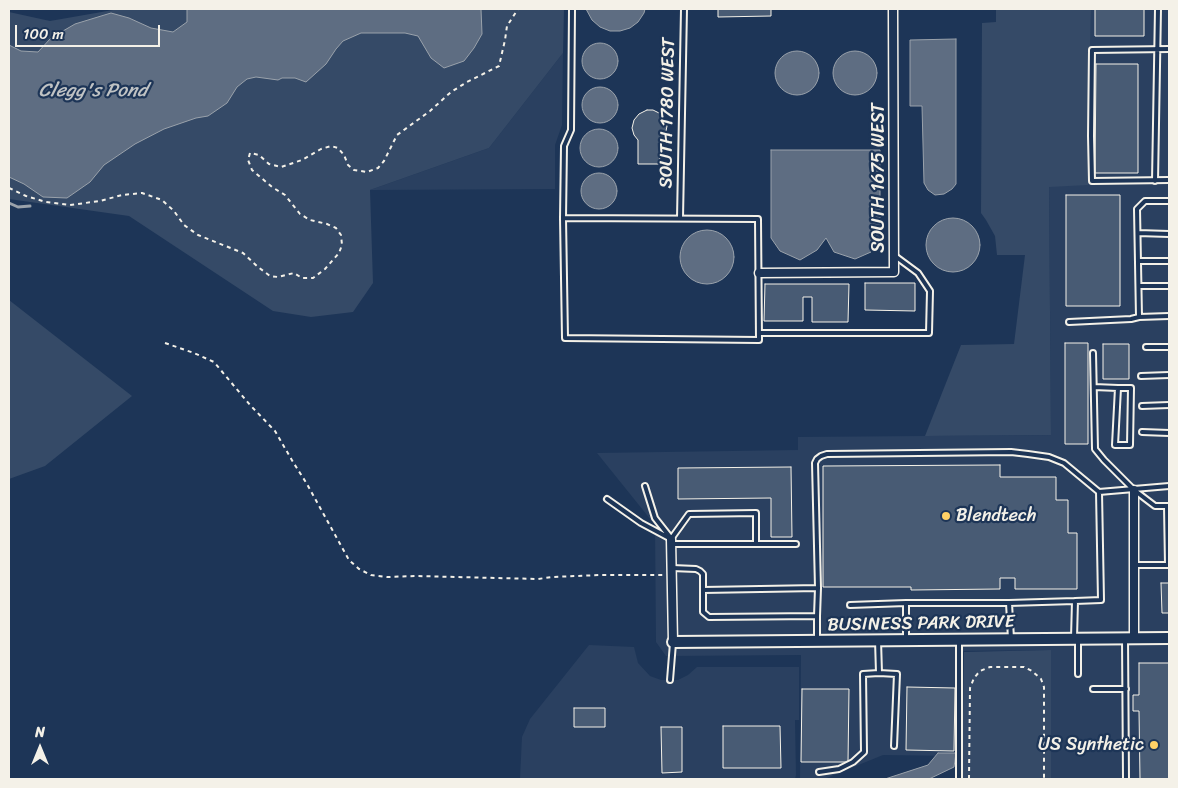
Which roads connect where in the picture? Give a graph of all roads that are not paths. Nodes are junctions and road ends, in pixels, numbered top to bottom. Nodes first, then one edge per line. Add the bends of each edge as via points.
1 (572, 9) edge
2 (684, 9) edge
3 (893, 9) edge
4 (1158, 9) edge
5 (1158, 49) junction
6 (1169, 49) edge
7 (1169, 180) edge
8 (1155, 181) junction
9 (1169, 201) edge
10 (563, 218) junction
11 (680, 218) junction
12 (1138, 233) junction
13 (1169, 234) edge
14 (894, 255) junction
15 (1138, 261) junction
16 (1169, 261) edge
17 (759, 273) junction
18 (1138, 286) junction
19 (1169, 286) edge
20 (1169, 316) edge
21 (1139, 317) junction
22 (1069, 322) dead end
23 (759, 333) junction
24 (1146, 347) dead end
25 (1169, 347) edge
26 (1093, 353) dead end
27 (1169, 375) edge
28 (1142, 376) dead end
29 (1094, 386) junction
30 (1118, 388) junction
31 (1169, 405) edge
32 (1142, 406) dead end
33 (1142, 432) dead end
34 (1169, 433) edge
35 (645, 486) dead end
36 (1169, 486) edge
37 (1134, 490) junction
38 (1099, 492) junction
39 (607, 499) dead end
40 (1168, 506) edge
41 (671, 541) junction
42 (756, 544) junction
43 (796, 544) dead end
44 (1134, 565) junction
45 (1168, 565) edge
46 (672, 572) junction
47 (818, 588) junction
48 (703, 590) junction
49 (1075, 601) junction
50 (906, 604) junction
51 (1009, 604) junction
52 (850, 605) dead end
53 (817, 616) junction
54 (1130, 638) junction
55 (1169, 638) edge
56 (1011, 639) junction
57 (1076, 639) junction
58 (878, 640) junction
59 (906, 640) junction
60 (959, 640) junction
61 (817, 641) junction
62 (673, 642) junction
63 (880, 673) junction
64 (1078, 674) dead end
65 (670, 680) dead end
66 (1092, 689) dead end
67 (1126, 689) junction
68 (894, 746) dead end
69 (819, 772) dead end
70 (959, 779) edge
71 (1126, 779) edge

1 - 10 lane via 570,130 564,146
2 - 11 lane, SOUTH 1780 WEST
3 - 14 street, SOUTH 1675 WEST
4 - 5 lane
5 - 6 lane
5 - 8 lane
5 - 8 lane via 1092,50 1092,181
7 - 8 lane
9 - 12 lane via 1145,201 1137,209
10 - 11 lane
10 - 23 lane via 564,338 759,340
11 - 17 lane via 758,219
12 - 13 lane
12 - 15 lane
14 - 17 street, SOUTH 1675 WEST via 894,272
14 - 23 lane via 918,273 930,292 929,333
15 - 16 lane
15 - 18 lane
17 - 23 lane
18 - 19 lane
18 - 21 lane
20 - 21 lane
21 - 22 lane
24 - 25 lane
26 - 29 lane
27 - 28 lane
29 - 30 lane
29 - 37 lane via 1095,449
30 - 30 lane via 1115,445 1130,446 1131,388
31 - 32 lane
33 - 34 lane
35 - 41 lane via 655,518
36 - 37 lane
37 - 38 lane
37 - 40 lane via 1154,506
37 - 44 street
38 - 47 lane via 1064,463 1028,454 821,456 815,464
38 - 49 lane via 1101,600
39 - 41 lane
40 - 45 lane
41 - 42 lane
41 - 42 lane via 689,514 756,513
41 - 46 street
42 - 43 lane
44 - 45 lane
44 - 54 street
46 - 48 lane via 700,571
46 - 62 street
47 - 48 lane
47 - 53 lane
48 - 53 lane via 703,612 709,618
49 - 51 lane
49 - 57 lane
50 - 51 lane
50 - 52 lane
50 - 59 lane
51 - 56 lane
53 - 61 lane
54 - 55 street, BUSINESS PARK DRIVE
54 - 57 street, BUSINESS PARK DRIVE
54 - 67 lane
56 - 57 street, BUSINESS PARK DRIVE
56 - 60 street, BUSINESS PARK DRIVE
57 - 64 lane
58 - 59 street, BUSINESS PARK DRIVE
58 - 61 street, BUSINESS PARK DRIVE
58 - 63 lane
59 - 60 street, BUSINESS PARK DRIVE
60 - 70 lane
61 - 62 street, BUSINESS PARK DRIVE
62 - 65 lane
63 - 68 lane via 897,674
63 - 69 lane via 862,674 864,752 839,769
66 - 67 lane
67 - 71 lane

